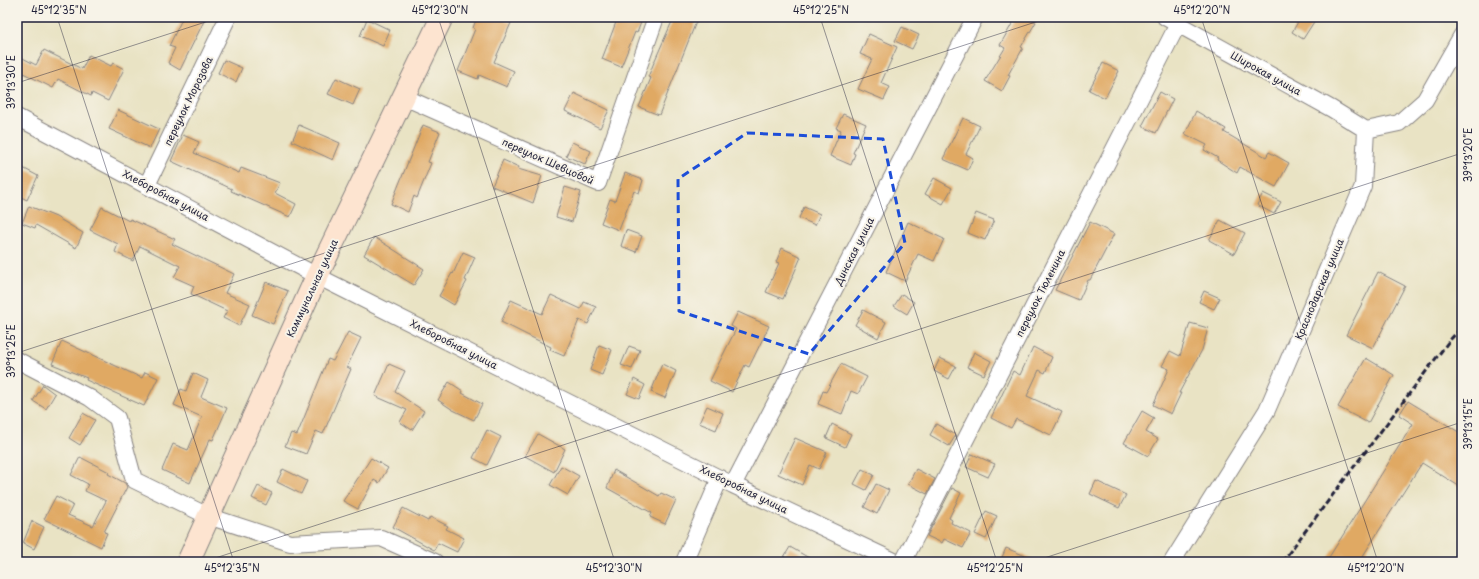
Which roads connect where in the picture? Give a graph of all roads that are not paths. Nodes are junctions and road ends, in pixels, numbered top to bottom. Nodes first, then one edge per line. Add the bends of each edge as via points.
1 (228, 17) edge
2 (442, 17) edge
3 (656, 17) edge
4 (975, 17) edge
5 (1171, 20) edge
6 (1462, 35) edge
7 (404, 97) junction
8 (17, 116) edge
9 (1366, 130) junction
10 (147, 185) junction
11 (317, 276) junction
12 (17, 360) edge
13 (727, 481) junction
14 (208, 516) junction
15 (188, 562) edge
16 (435, 562) edge
17 (684, 562) edge
18 (896, 562) edge
19 (903, 562) edge
20 (1172, 562) edge

1 - 10 street, переулок Морозова
2 - 7 street, Коммунальная улица
3 - 7 street, переулок Шевцовой via 598,183
4 - 13 street, Динская улица
5 - 9 street, Широкая улица
5 - 19 street, переулок Тюленина
6 - 9 street via 1425,100 1399,123
7 - 11 street, Коммунальная улица
8 - 10 street, Хлеборобная улица
9 - 20 street, Краснодарская улица via 1363,186 1267,410
10 - 11 street, Хлеборобная улица
11 - 13 street, Хлеборобная улица
11 - 14 street, Коммунальная улица
12 - 14 street via 90,398 117,418 134,480
13 - 17 street, Динская улица
13 - 18 street, Хлеборобная улица
14 - 15 street, Коммунальная улица
14 - 16 street via 290,543 382,538

